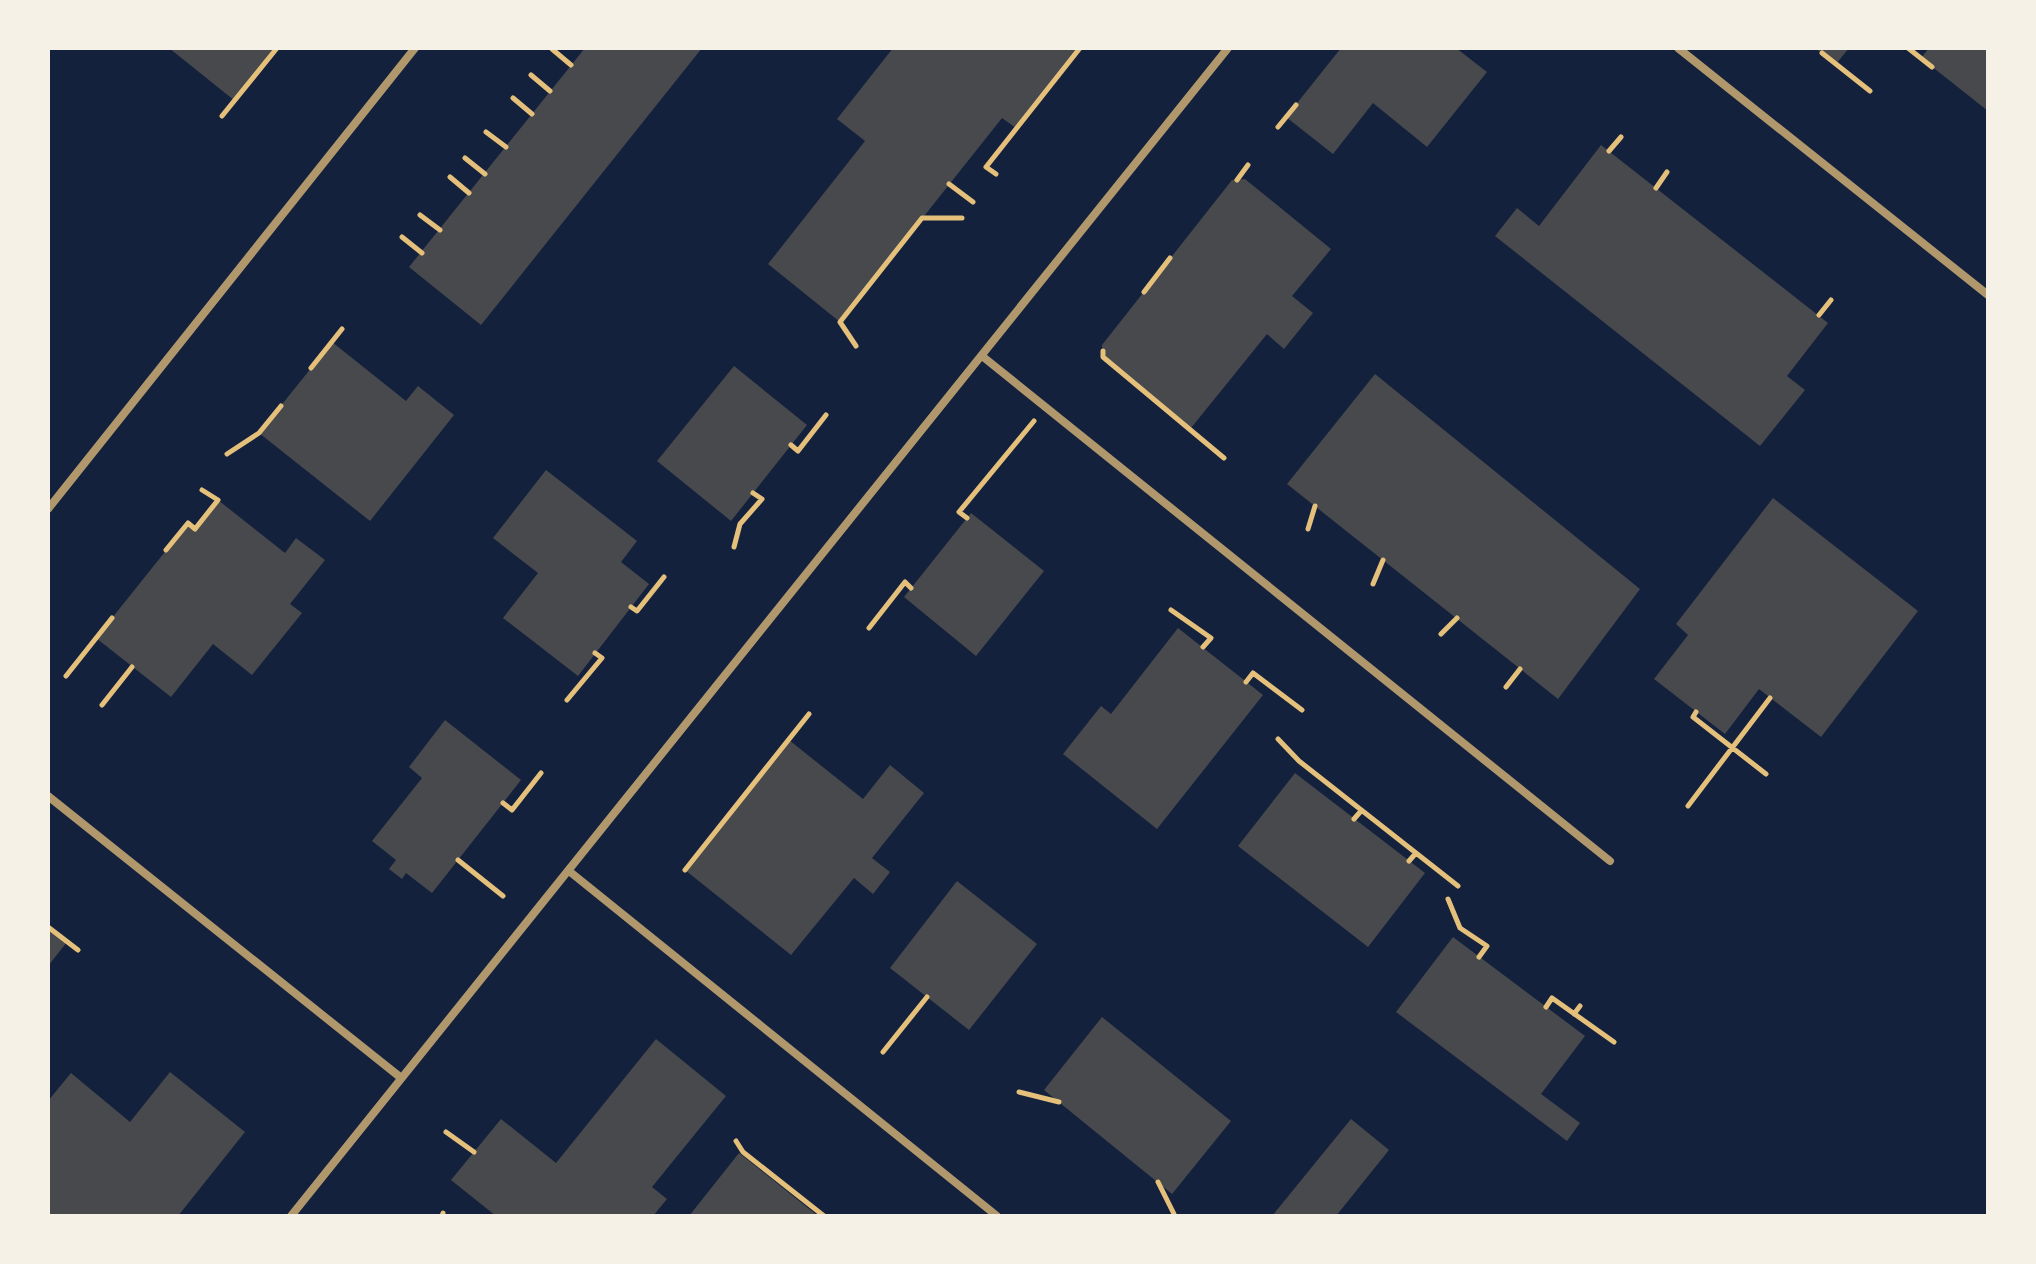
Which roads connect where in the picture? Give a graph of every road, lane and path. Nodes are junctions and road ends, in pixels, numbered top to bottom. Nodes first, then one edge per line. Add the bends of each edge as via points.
1 (277, 48) edge
2 (415, 48) edge
3 (1080, 48) edge
4 (1228, 48) edge
5 (1678, 48) edge
6 (1908, 48) edge
7 (552, 49) edge
8 (1822, 53) dead end
9 (571, 65) dead end
10 (1932, 67) dead end
11 (531, 75) dead end
12 (550, 91) dead end
13 (1870, 91) dead end
14 (513, 98) dead end
15 (1296, 105) dead end
16 (532, 114) dead end
17 (222, 116) dead end
18 (1278, 127) dead end
19 (486, 132) dead end
20 (1621, 137) dead end
21 (506, 147) dead end
22 (1609, 151) dead end
23 (465, 158) dead end
24 (1248, 165) dead end
25 (1667, 172) dead end
26 (485, 174) dead end
27 (996, 174) dead end
28 (450, 177) dead end
29 (1237, 180) dead end
30 (949, 184) dead end
31 (1656, 188) dead end
32 (469, 193) dead end
33 (973, 202) dead end
34 (420, 215) dead end
35 (962, 218) dead end
36 (440, 230) dead end
37 (402, 237) dead end
38 (422, 253) dead end
39 (1170, 258) dead end
40 (1140, 282) dead end
41 (1988, 295) edge
42 (1831, 300) dead end
43 (1819, 315) dead end
44 (342, 329) dead end
45 (856, 346) dead end
46 (1103, 351) dead end
47 (982, 356) junction
48 (311, 368) dead end
49 (281, 406) dead end
50 (1045, 407) junction
51 (826, 415) dead end
52 (791, 445) dead end
53 (227, 454) dead end
54 (1224, 458) dead end
55 (202, 490) dead end
56 (753, 493) dead end
57 (1315, 506) dead end
58 (48, 509) edge
59 (967, 518) dead end
60 (1308, 529) dead end
61 (734, 547) dead end
62 (166, 550) dead end
63 (1383, 560) dead end
64 (664, 577) dead end
65 (1373, 584) dead end
66 (911, 588) dead end
67 (631, 607) dead end
68 (1171, 610) dead end
69 (112, 618) dead end
70 (1457, 618) dead end
71 (869, 628) dead end
72 (1441, 634) dead end
73 (1203, 647) dead end
74 (595, 653) dead end
75 (132, 667) dead end
76 (1520, 669) dead end
77 (66, 676) dead end
78 (1246, 682) dead end
79 (1506, 687) dead end
80 (1770, 698) dead end
81 (567, 700) dead end
82 (102, 705) dead end
83 (1302, 710) dead end
84 (1696, 712) dead end
85 (809, 714) dead end
86 (1278, 739) dead end
87 (1733, 747) junction
88 (1307, 768) junction
89 (541, 773) dead end
90 (1766, 774) dead end
91 (1301, 777) dead end
92 (1333, 788) junction
93 (48, 796) edge
94 (1327, 797) dead end
95 (503, 803) dead end
96 (1688, 806) dead end
97 (1361, 811) junction
98 (1354, 819) dead end
99 (703, 831) dead end
100 (1389, 832) junction
101 (711, 838) junction
102 (1382, 840) dead end
103 (1416, 853) junction
104 (458, 860) dead end
105 (1409, 861) dead end
106 (1610, 861) dead end
107 (685, 870) dead end
108 (569, 871) junction
109 (1458, 886) dead end
110 (503, 896) dead end
111 (1448, 899) dead end
112 (48, 927) edge
113 (78, 950) dead end
114 (1479, 957) dead end
115 (927, 997) dead end
116 (1580, 1006) dead end
117 (1546, 1007) dead end
118 (1574, 1014) junction
119 (1583, 1021) junction
120 (1577, 1030) dead end
121 (1614, 1042) dead end
122 (883, 1052) dead end
123 (400, 1077) junction
124 (1019, 1092) dead end
125 (1059, 1102) dead end
126 (446, 1132) dead end
127 (736, 1141) dead end
128 (474, 1152) dead end
129 (1158, 1182) dead end
130 (1174, 1214) edge
131 (291, 1216) edge
132 (824, 1216) edge
133 (997, 1216) edge

1 - 17 path
2 - 58 street
3 - 27 path via 986,167
4 - 47 street
5 - 41 street
6 - 10 path
7 - 9 path
8 - 13 path
11 - 12 path
14 - 16 path
15 - 18 path
19 - 21 path
20 - 22 path
23 - 26 path
24 - 29 path
25 - 31 path
28 - 32 path
30 - 33 path
34 - 36 path
35 - 45 path via 922,218 840,322
37 - 38 path
39 - 40 path via 1145,290
42 - 43 path
44 - 48 path
46 - 54 path via 1103,357
47 - 50 street
47 - 108 street
49 - 53 path via 259,433
50 - 59 path via 959,512
50 - 106 street
51 - 52 path via 798,451
55 - 62 path via 218,500 195,529 188,523
56 - 61 path via 762,499 740,524
57 - 60 path
63 - 65 path
64 - 67 path via 637,611
66 - 71 path via 905,582
68 - 73 path via 1211,638
69 - 77 path
70 - 72 path
74 - 81 path via 602,658
75 - 82 path
76 - 79 path
78 - 83 path via 1253,673
80 - 87 path
84 - 87 path via 1693,717
85 - 101 path
86 - 88 path
87 - 90 path
87 - 96 path
88 - 91 path
88 - 92 path
89 - 95 path via 512,810
92 - 94 path
92 - 97 path
93 - 123 street
97 - 98 path
97 - 100 path
99 - 101 path
100 - 102 path
100 - 103 path
101 - 107 path
103 - 105 path
103 - 109 path
104 - 110 path
108 - 123 street
108 - 133 street
111 - 114 path via 1460,928 1487,946
112 - 113 path
115 - 122 path
116 - 118 path
117 - 118 path via 1552,998
118 - 119 path
119 - 120 path
119 - 121 path
123 - 131 street
124 - 125 path
126 - 128 path
127 - 132 path via 749,1159
129 - 130 path

